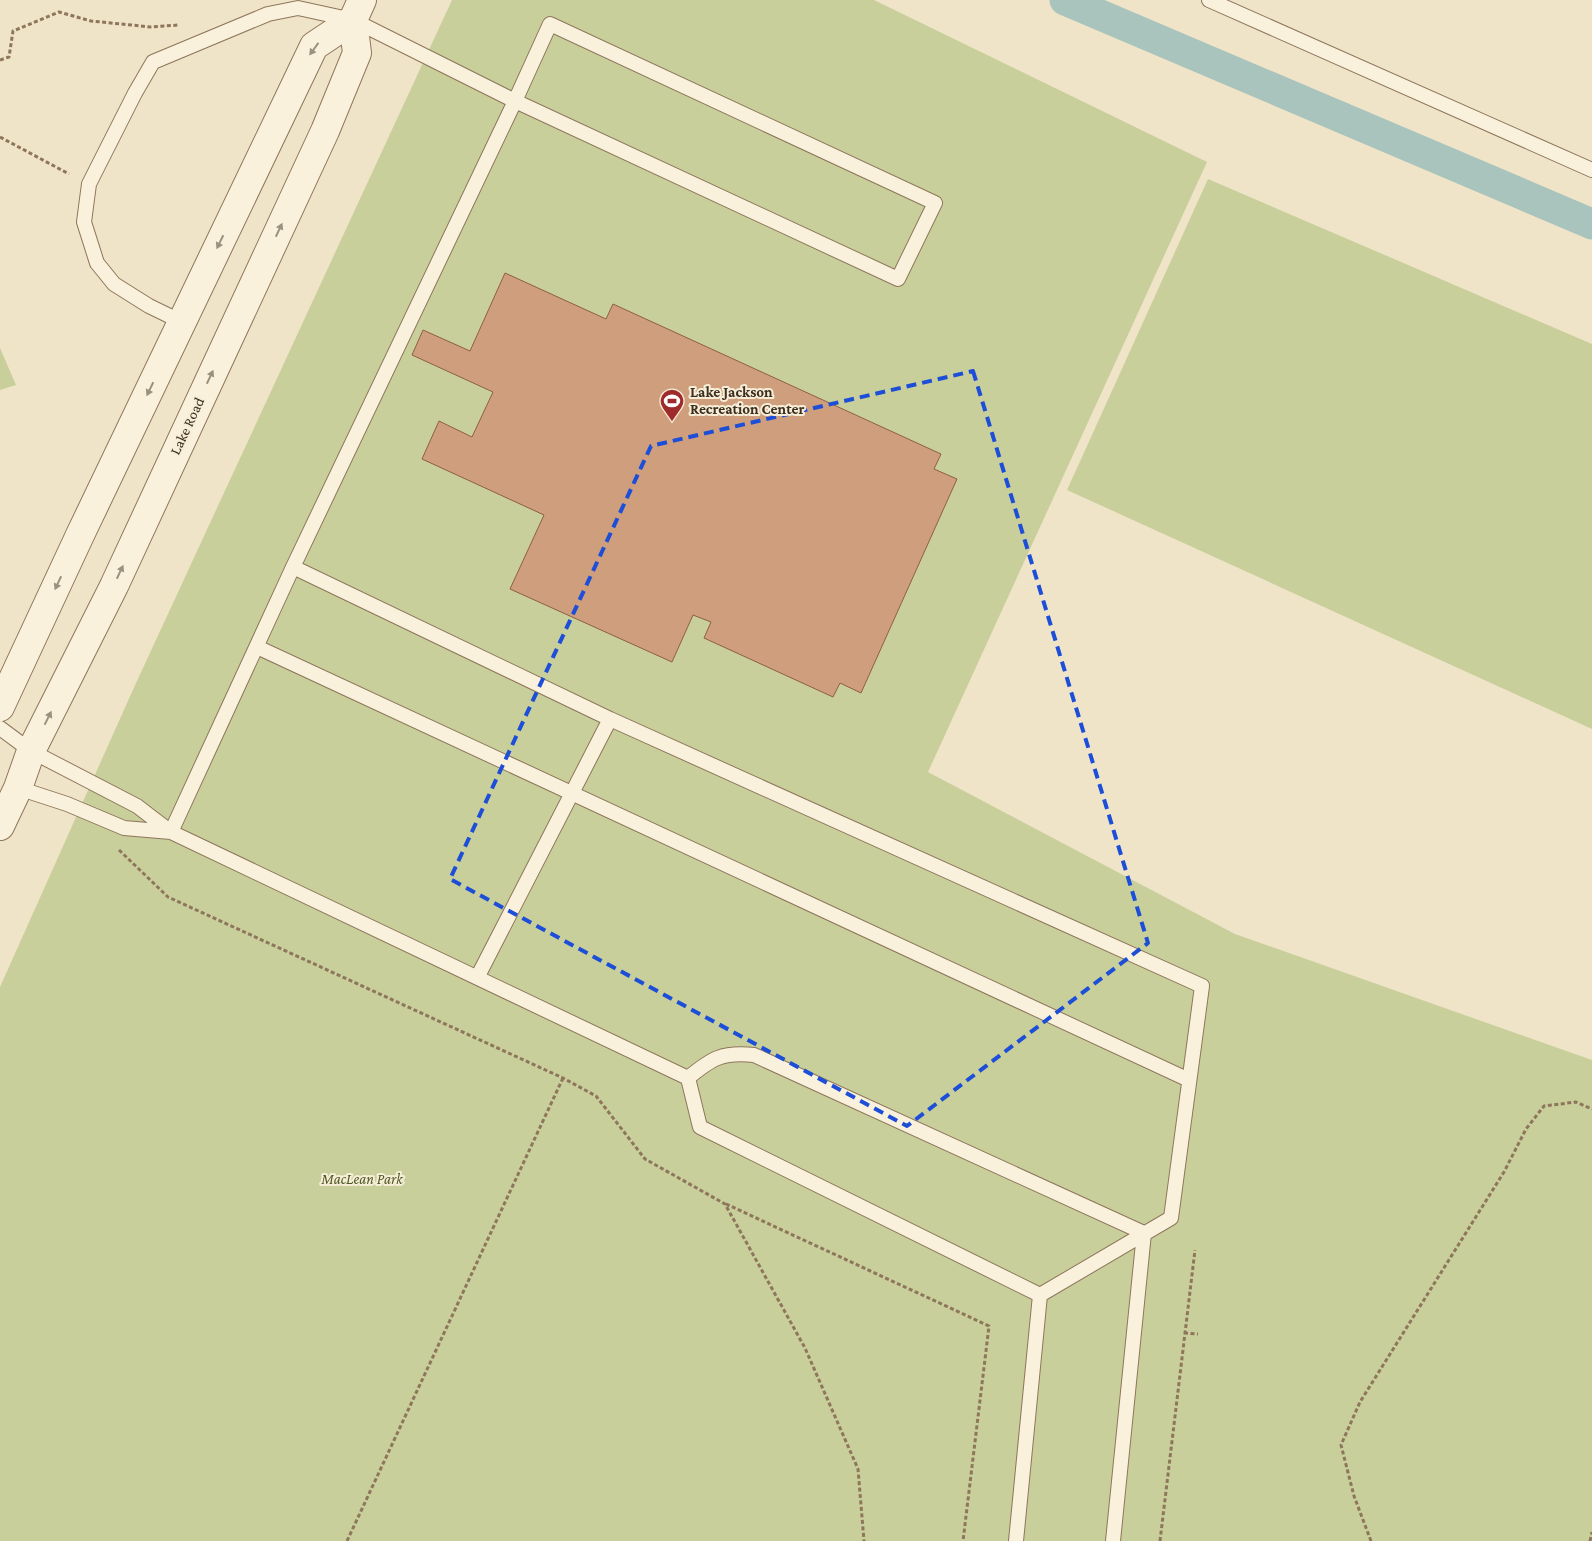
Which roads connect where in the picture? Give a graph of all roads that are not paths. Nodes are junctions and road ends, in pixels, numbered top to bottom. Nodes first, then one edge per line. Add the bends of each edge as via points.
1 (1209, 0) edge
2 (357, 10) edge
3 (515, 100) junction
4 (1592, 170) edge
5 (182, 322) junction
6 (293, 567) junction
7 (257, 647) junction
8 (0, 708) edge
9 (610, 719) junction
10 (0, 728) edge
11 (31, 751) junction
12 (18, 788) junction
13 (571, 795) junction
14 (0, 826) edge
15 (171, 832) junction
16 (478, 976) junction
17 (688, 1078) junction
18 (1189, 1080) junction
19 (1144, 1233) junction
20 (1040, 1295) junction
21 (1016, 1541) edge
22 (1113, 1541) edge

1 - 4 lane
2 - 3 lane
2 -> 5 street via 314,46
2 - 5 lane via 298,8 268,14 153,62 135,93 90,184 84,222 97,263 114,284
11 -> 2 street, Lake Road via 114,586 325,131 357,54
3 - 3 lane via 898,279 935,203 550,24
3 - 6 lane
5 -> 8 street
6 - 7 lane
6 - 9 lane
7 - 13 lane
7 - 15 lane
9 - 13 lane
9 - 18 lane via 1202,986
10 - 11 lane
11 - 12 street, Lake Road
11 - 15 lane via 137,806
12 - 14 street, Lake Road
12 - 15 lane via 124,828
13 - 16 lane
13 - 18 lane
15 - 16 lane
16 - 17 lane
17 - 19 lane via 706,1063 730,1053 754,1055
17 - 20 lane via 700,1127
18 - 19 lane via 1171,1218
19 - 20 lane
19 - 22 lane
20 - 21 lane

